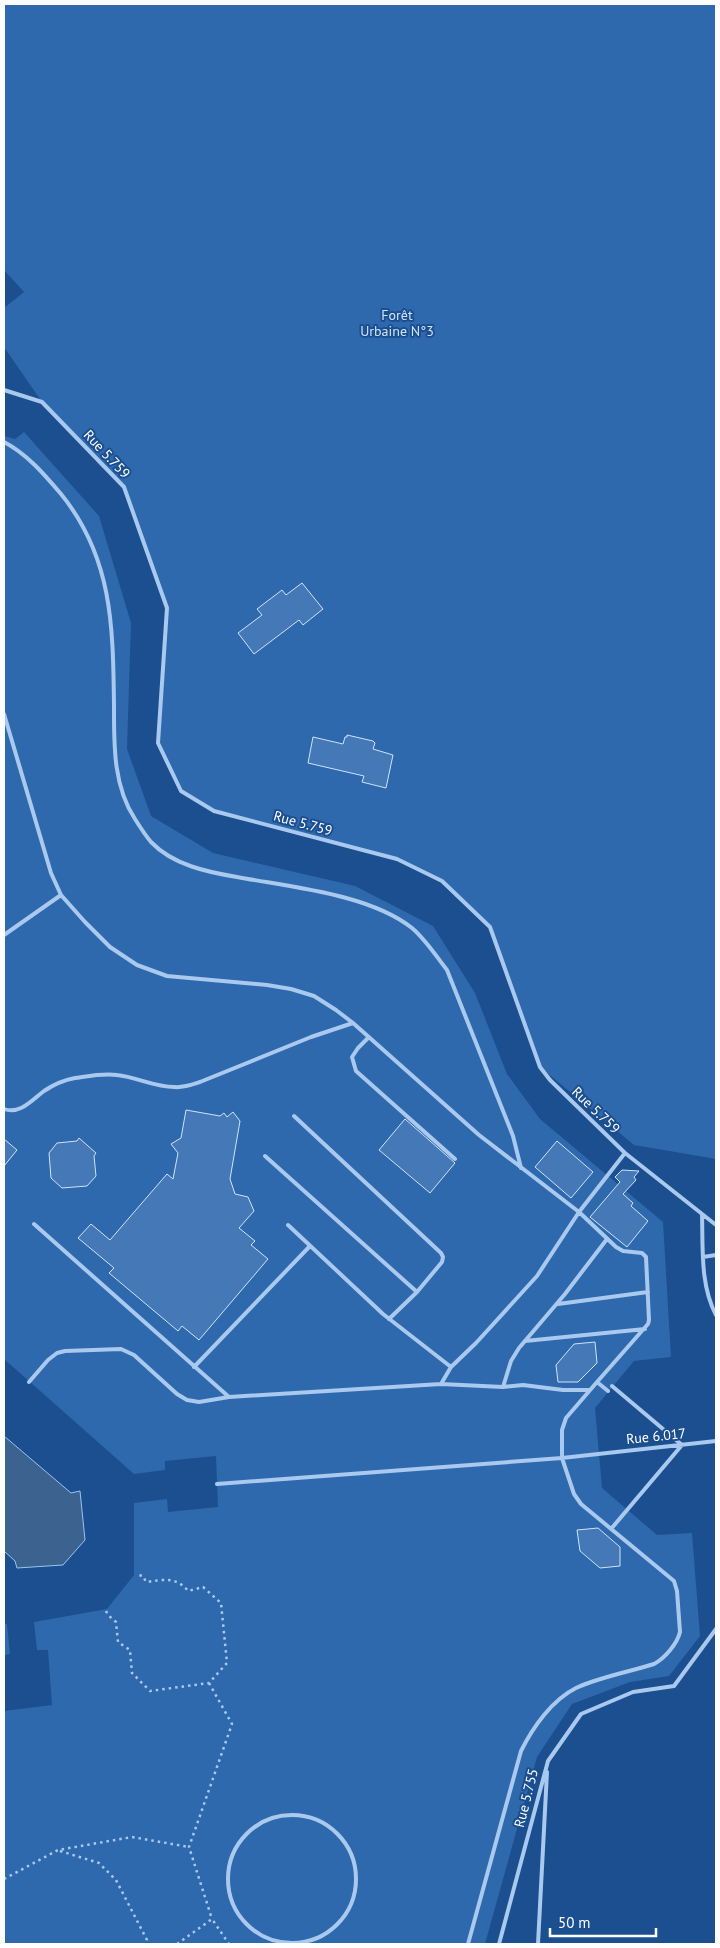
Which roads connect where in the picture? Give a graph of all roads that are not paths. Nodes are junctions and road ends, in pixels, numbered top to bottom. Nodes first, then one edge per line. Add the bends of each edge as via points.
1 (4, 390) edge
2 (4, 442) edge
3 (4, 714) edge
4 (61, 894) junction
5 (4, 935) edge
6 (353, 1023) junction
7 (369, 1037) junction
8 (4, 1109) edge
9 (294, 1116) dead end
10 (625, 1153) junction
11 (265, 1156) dead end
12 (455, 1159) dead end
13 (521, 1168) junction
14 (579, 1212) junction
15 (702, 1214) junction
16 (34, 1224) dead end
17 (288, 1225) dead end
18 (716, 1225) edge
19 (607, 1239) junction
20 (310, 1246) junction
21 (716, 1255) edge
22 (704, 1257) junction
23 (416, 1292) junction
24 (648, 1292) junction
25 (558, 1304) junction
26 (716, 1315) edge
27 (389, 1319) junction
28 (645, 1328) junction
29 (525, 1341) junction
30 (451, 1366) junction
31 (194, 1367) junction
32 (30, 1382) dead end
33 (597, 1382) junction
34 (441, 1384) junction
35 (612, 1386) dead end
36 (503, 1387) junction
37 (590, 1390) junction
38 (608, 1391) dead end
39 (229, 1397) junction
40 (716, 1441) edge
41 (682, 1445) junction
42 (562, 1458) junction
43 (218, 1484) dead end
44 (612, 1529) junction
45 (716, 1629) edge
46 (548, 1761) junction
47 (295, 1944) edge
48 (468, 1944) edge
49 (499, 1944) edge
50 (538, 1944) edge

1 - 10 lane, Rue 5.759 via 42,402 124,487 167,608 158,744 181,791 214,811 396,859 442,881 490,927 540,1066 550,1080
2 - 13 lane via 16,448 43,473 68,504 88,536 104,578 114,640 114,750 120,786 134,817 152,842 171,856 203,871 350,899 388,914 412,928 447,970 513,1136
3 - 4 lane via 51,873
4 - 5 lane
4 - 6 lane via 110,947 137,965 167,976 291,989 314,996
6 - 7 lane
6 - 8 lane via 183,1087 99,1074 66,1079 45,1090 26,1106 9,1111
7 - 12 lane via 352,1057 356,1071
7 - 13 lane
9 - 23 lane via 441,1253 442,1262
10 - 14 lane
10 - 15 lane, Rue 5.759
11 - 23 lane
13 - 14 lane
14 - 19 lane
14 - 30 lane via 537,1276
15 - 18 lane, Rue 5.759
15 - 22 lane
16 - 31 lane
17 - 20 lane
19 - 24 lane via 623,1250 644,1254
19 - 25 lane
20 - 27 lane
20 - 31 lane
21 - 22 lane
22 - 26 lane via 707,1289
23 - 27 lane
24 - 25 lane
24 - 28 lane via 649,1320
25 - 29 lane
27 - 30 lane
28 - 29 lane
28 - 33 lane
29 - 36 lane via 512,1361
30 - 34 lane
31 - 39 lane
32 - 39 lane via 57,1353 121,1349 134,1355 187,1400 199,1402
33 - 37 lane
33 - 38 lane
34 - 36 lane
34 - 39 lane
35 - 41 lane
36 - 37 lane
37 - 42 lane via 566,1418 562,1430
40 - 41 lane, Rue 6.017
41 - 42 lane, Rue 6.017
41 - 44 lane
42 - 43 lane, Rue 6.017
42 - 44 lane via 577,1500
44 - 48 lane via 674,1581 680,1632 654,1664 584,1685 566,1694 534,1728 522,1751
45 - 46 lane, Rue 5.755 via 674,1686 634,1692 580,1714
46 - 49 lane, Rue 5.755
46 - 50 lane
47 - 47 lane via 325,1933 337,1924 348,1911 357,1881 353,1857 341,1836 315,1819 283,1816 256,1828 244,1838 230,1864 229,1893 241,1920 252,1930 265,1938

